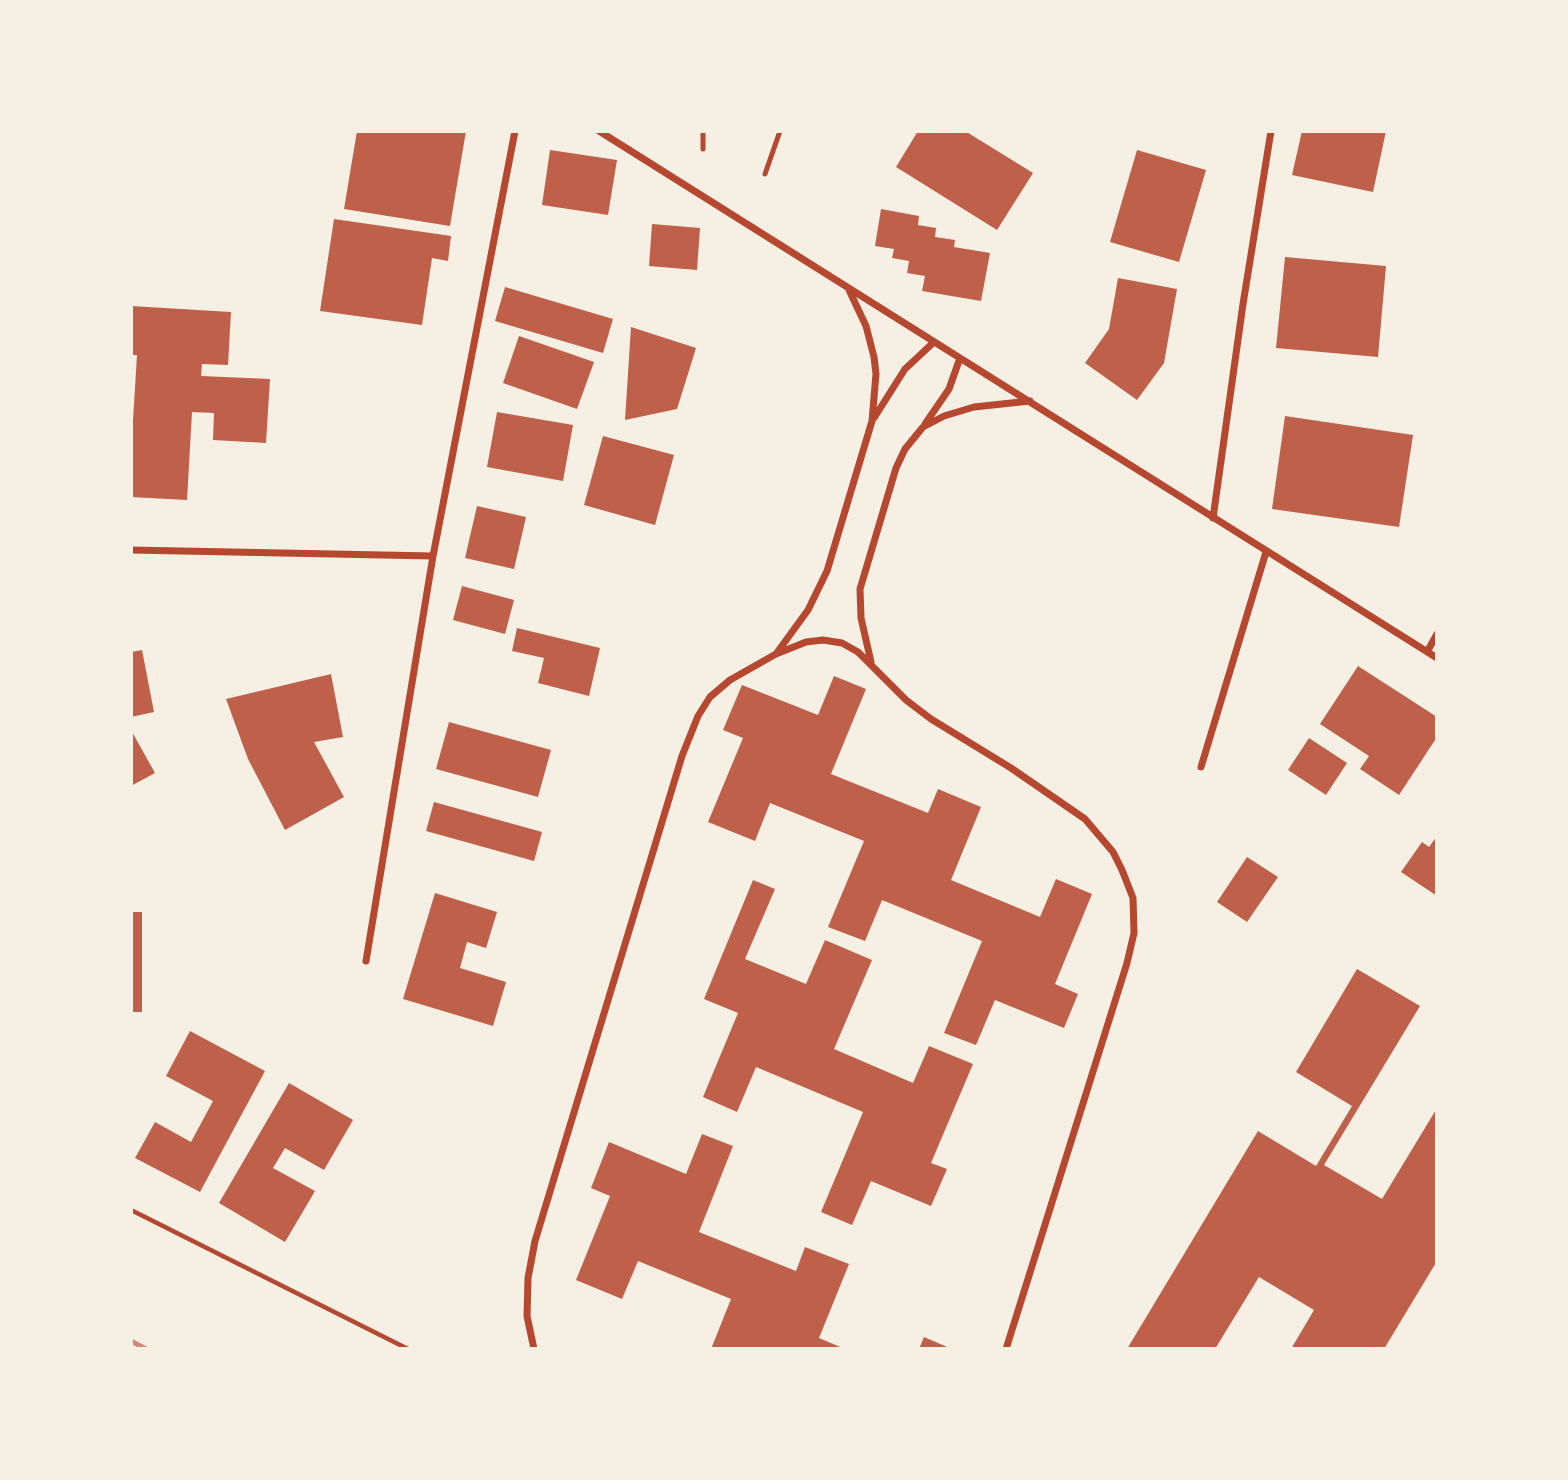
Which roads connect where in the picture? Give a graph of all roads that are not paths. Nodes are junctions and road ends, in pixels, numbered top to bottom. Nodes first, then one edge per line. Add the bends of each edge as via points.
1 (515, 131) edge
2 (599, 131) edge
3 (703, 131) edge
4 (780, 131) edge
5 (1271, 131) edge
6 (703, 149) dead end
7 (765, 174) dead end
8 (849, 289) junction
9 (934, 342) junction
10 (960, 358) junction
11 (1030, 401) junction
12 (872, 421) junction
13 (923, 427) junction
14 (1213, 518) junction
15 (131, 550) edge
16 (1266, 552) junction
17 (433, 556) junction
18 (1437, 634) edge
19 (1437, 645) edge
20 (1427, 652) junction
21 (776, 654) junction
22 (1437, 658) edge
23 (871, 663) junction
24 (1202, 767) dead end
25 (366, 961) dead end
26 (534, 1349) edge
27 (1006, 1349) edge

1 - 17 street
2 - 8 street
3 - 6 lane
4 - 7 lane
5 - 14 street
8 - 9 street
8 - 12 street via 874,357
9 - 10 street
9 - 12 street via 896,381
10 - 11 street
10 - 13 street via 949,389
11 - 13 street via 974,407
11 - 14 street
12 - 21 street via 827,571 808,610
13 - 23 street via 901,455 862,579 860,618
14 - 16 street
15 - 17 street
16 - 20 street
16 - 24 street
17 - 25 street
18 - 20 street
19 - 20 lane
20 - 22 street
21 - 23 street via 823,640 852,648
21 - 26 street via 710,697 682,756 536,1241 528,1278 527,1316
23 - 27 street via 930,719 1085,819 1112,852 1133,898 1134,933 1127,963

